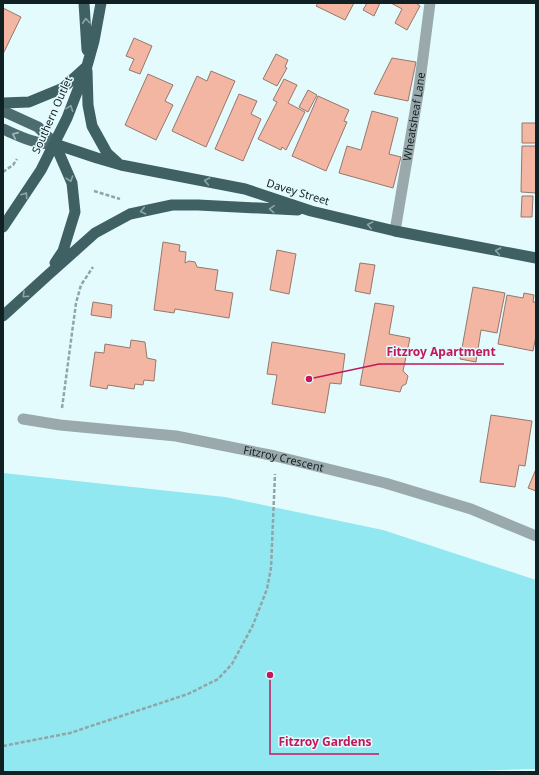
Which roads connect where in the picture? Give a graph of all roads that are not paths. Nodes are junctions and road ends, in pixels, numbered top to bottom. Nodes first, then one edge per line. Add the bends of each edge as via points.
1 (84, 3) edge
2 (101, 3) edge
3 (430, 3) edge
4 (86, 66) junction
5 (3, 103) edge
6 (3, 111) edge
7 (3, 129) edge
8 (55, 144) junction
9 (121, 165) junction
10 (311, 211) junction
11 (3, 227) edge
12 (395, 230) junction
13 (536, 258) edge
14 (48, 275) junction
15 (3, 316) edge
16 (23, 419) dead end
17 (536, 536) edge

4 -> 1 highway
2 - 4 highway, Southern Outlet
3 - 12 street, Wheatsheaf Lane via 419,88
4 - 5 highway via 63,88 29,102
8 -> 4 highway, Southern Outlet
4 - 9 highway via 92,126 107,153
6 - 8 main road, Davey Street via 38,127
8 -> 7 main road, Davey Street via 25,139
8 - 9 highway, Davey Street
11 -> 8 highway, Southern Outlet via 37,177
8 -> 14 highway via 72,183 75,212 63,251
10 -> 9 highway, Davey Street via 245,189
12 -> 10 highway, Davey Street
10 -> 14 highway via 172,205 130,214 95,234
13 -> 12 highway, Davey Street
14 -> 15 highway
16 - 17 street, Fitzroy Crescent via 176,436 275,456 385,483 470,509

